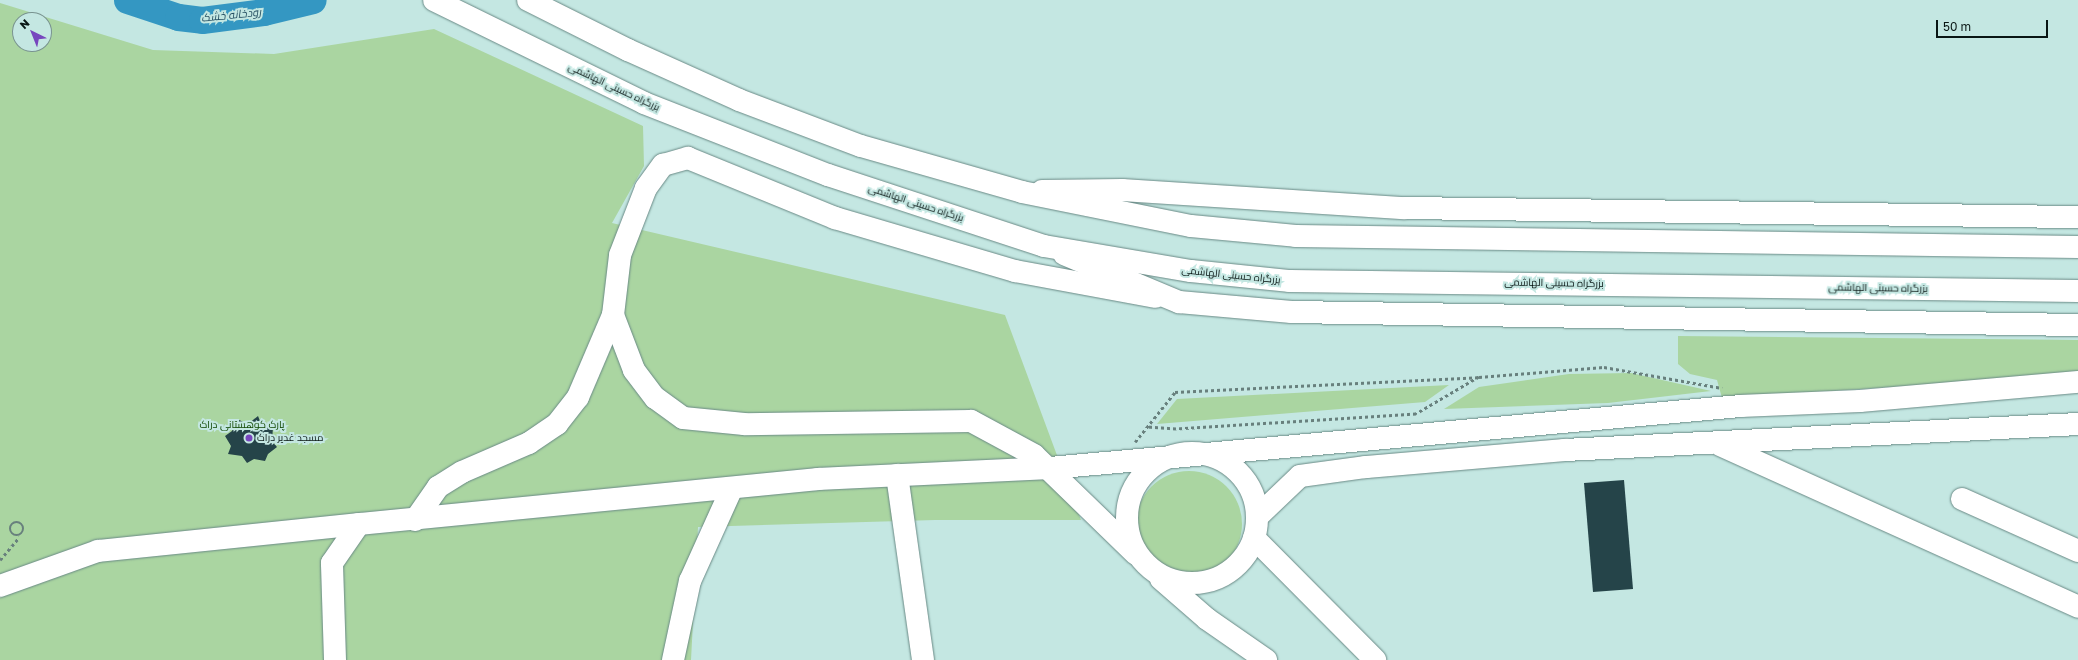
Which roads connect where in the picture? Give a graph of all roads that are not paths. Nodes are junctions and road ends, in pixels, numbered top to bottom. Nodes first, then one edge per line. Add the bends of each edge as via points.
1 (434, 0) edge
2 (528, 0) edge
3 (1022, 192) junction
4 (2078, 217) edge
5 (1044, 246) junction
6 (2078, 247) edge
7 (2078, 291) edge
8 (1179, 302) junction
9 (613, 315) junction
10 (2078, 325) edge
11 (2078, 382) edge
12 (2078, 424) edge
13 (1364, 438) junction
14 (1715, 443) junction
15 (1187, 453) junction
16 (1366, 467) junction
17 (1050, 468) junction
18 (896, 475) junction
19 (732, 488) junction
20 (1962, 499) dead end
21 (415, 520) junction
22 (359, 524) junction
23 (1256, 527) junction
24 (2078, 551) edge
25 (1136, 554) junction
26 (1151, 571) junction
27 (0, 586) edge
28 (2078, 606) edge
29 (335, 660) edge
30 (673, 660) edge
31 (923, 660) edge
32 (1266, 660) edge
33 (1375, 660) edge

1 - 5 main road, بزرگراه حسینی الهاشمی via 644,103 828,175
2 - 3 main road via 628,50 739,100 861,146
3 - 4 main road via 1122,190 1404,208
3 - 6 main road via 1191,226 1296,236
5 - 7 main road, بزرگراه حسینی الهاشمی via 1191,271 1290,281
5 - 8 main road
8 - 9 main road via 1015,272 835,218 688,158 663,165 646,188 620,255
8 - 10 main road via 1292,312
9 - 17 main road via 634,370 655,398 683,418 752,424 971,421 1013,441
9 - 21 main road via 578,397 557,424 529,444 462,472 438,487
11 - 13 main road
12 - 14 main road
13 - 15 main road
13 - 16 main road
14 - 16 main road via 1565,450
14 - 28 main road
15 - 17 main road
15 - 23 main road via 1210,455 1229,464 1244,478 1254,497
15 - 25 main road via 1160,461 1144,472 1133,489 1126,510 1127,533
16 - 23 main road via 1300,476
17 - 18 main road
17 - 25 main road
18 - 19 main road
18 - 31 main road
19 - 21 main road
19 - 30 main road via 690,581
20 - 24 main road
21 - 22 main road
22 - 27 main road via 98,551
22 - 29 main road via 332,563
23 - 26 main road via 1245,556 1231,571 1212,581 1191,584 1171,581
23 - 33 main road
25 - 26 main road
26 - 32 main road via 1207,619

